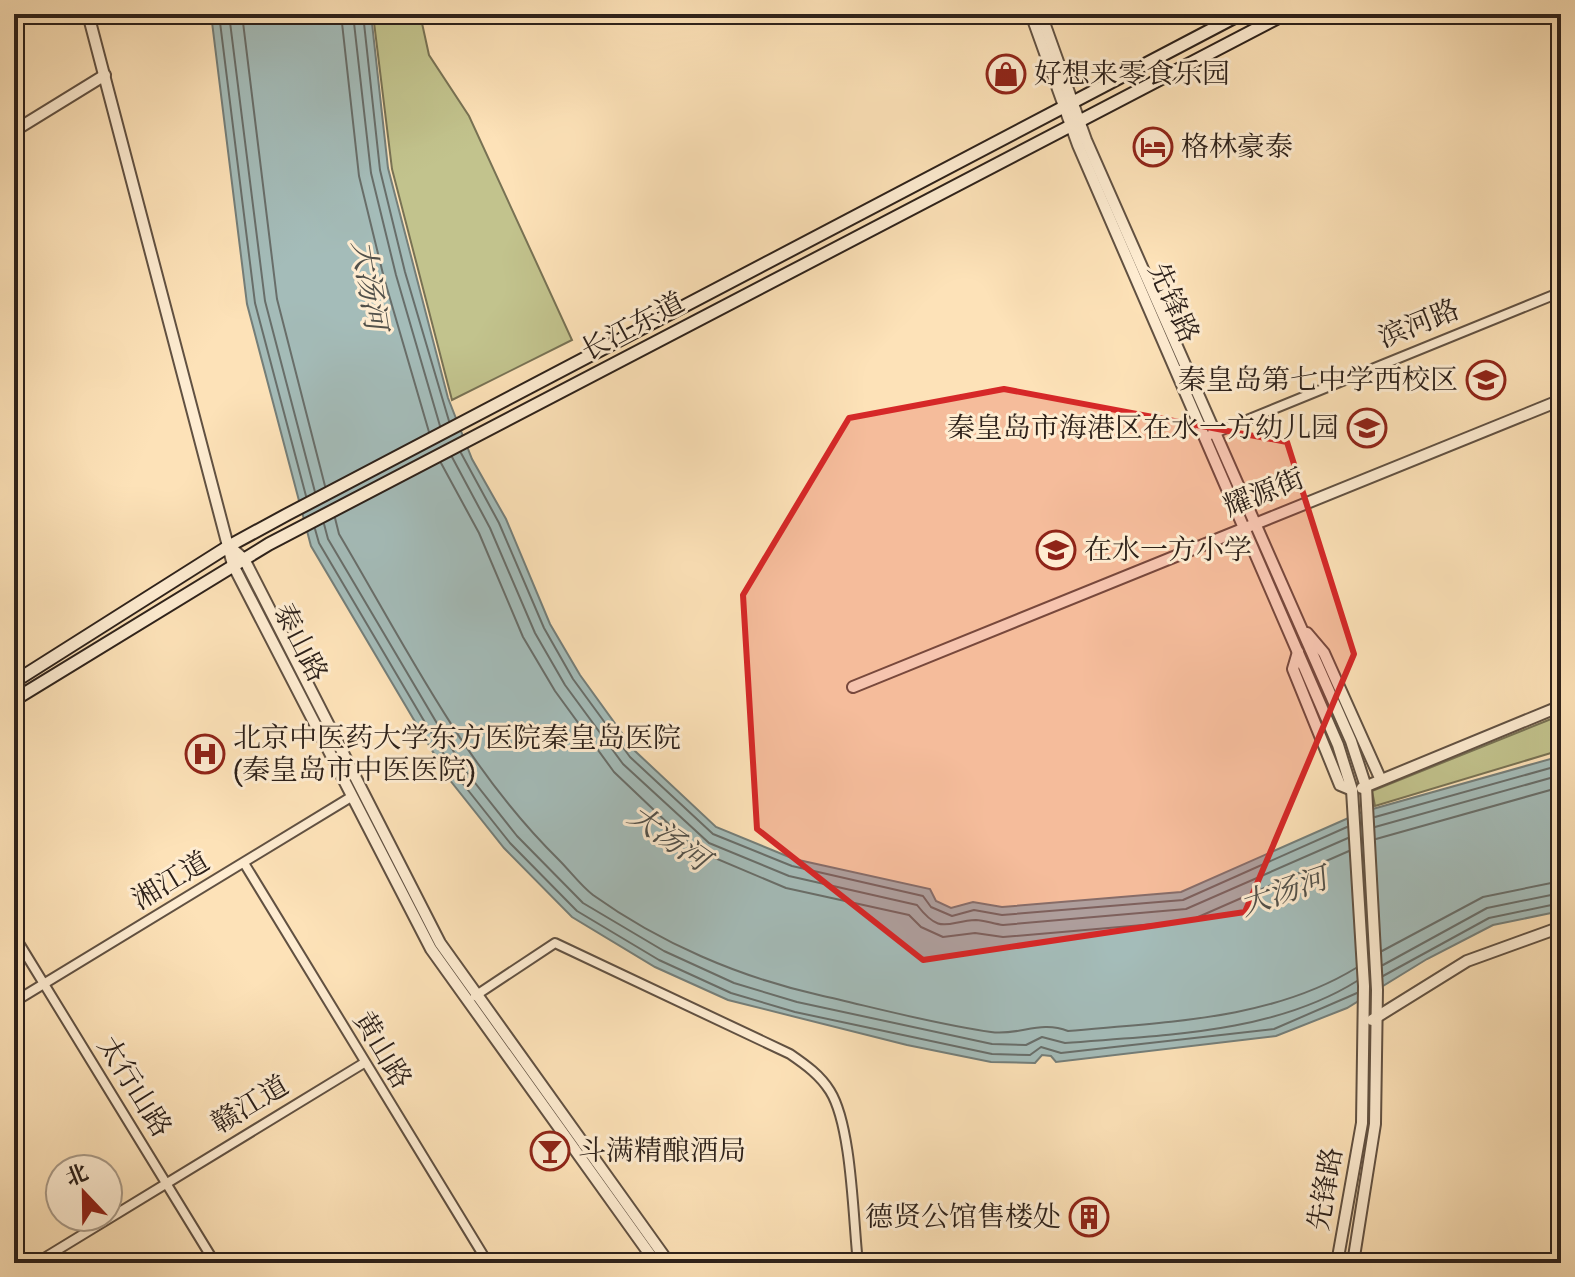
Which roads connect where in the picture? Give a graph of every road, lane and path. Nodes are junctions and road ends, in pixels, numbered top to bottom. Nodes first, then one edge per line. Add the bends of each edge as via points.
1 (88, 14) edge
2 (1031, 14) edge
3 (1041, 14) edge
4 (1241, 14) edge
5 (1285, 14) edge
6 (105, 75) junction
7 (1068, 104) junction
8 (1075, 124) junction
9 (14, 131) edge
10 (1561, 292) edge
11 (1561, 400) edge
12 (1210, 434) junction
13 (1250, 524) junction
14 (229, 546) junction
15 (239, 562) junction
16 (1298, 622) junction
17 (14, 682) edge
18 (853, 687) dead end
19 (14, 700) edge
20 (1561, 706) edge
21 (1380, 778) junction
22 (1366, 787) junction
23 (1352, 790) junction
24 (351, 797) junction
25 (244, 863) junction
26 (1561, 927) edge
27 (14, 935) edge
28 (44, 983) junction
29 (472, 998) junction
30 (14, 1002) edge
31 (1377, 1018) junction
32 (1363, 1025) junction
33 (364, 1063) junction
34 (165, 1181) junction
35 (484, 1261) edge
36 (654, 1262) edge
37 (36, 1263) edge
38 (215, 1263) edge
39 (669, 1263) edge
40 (858, 1263) edge
41 (1337, 1263) edge
42 (1353, 1263) edge

1 - 6 street, 泰山路
2 - 7 street
3 - 7 street
4 - 7 main road, 长江东道
5 - 8 main road, 长江东道
6 - 9 street
6 - 14 street, 泰山路
7 - 8 street, 先锋路
7 - 14 main road, 长江东道
8 - 12 street, 先锋路
8 - 15 main road, 长江东道
10 - 12 street, 滨河路
11 - 13 street, 耀源街
12 - 13 street, 先锋路
13 - 16 street
13 - 18 street, 耀源街
13 - 23 street, 先锋路
14 - 15 street, 泰山路
14 - 17 main road, 长江东道
15 - 19 main road, 长江东道
15 - 24 street, 泰山路
15 - 29 street
16 - 21 street via 1324,653
16 - 22 street
20 - 21 street
21 - 22 street
22 - 23 street
22 - 31 street
23 - 32 street, 先锋路
24 - 25 street, 湘江道
24 - 29 street, 泰山路 via 431,949
25 - 28 street, 湘江道
25 - 33 street, 黄山路
26 - 31 street via 1467,961
27 - 28 street, 太行山路
28 - 30 street, 湘江道
28 - 34 street, 太行山路
29 - 36 street, 泰山路
29 - 39 street
29 - 40 street via 555,943 790,1054 817,1073 841,1120
31 - 32 street
31 - 42 street via 1375,1124
32 - 41 street, 先锋路 via 1362,1123
33 - 34 street, 赣江道
33 - 35 street, 黄山路
34 - 37 street, 赣江道
34 - 38 street, 太行山路

